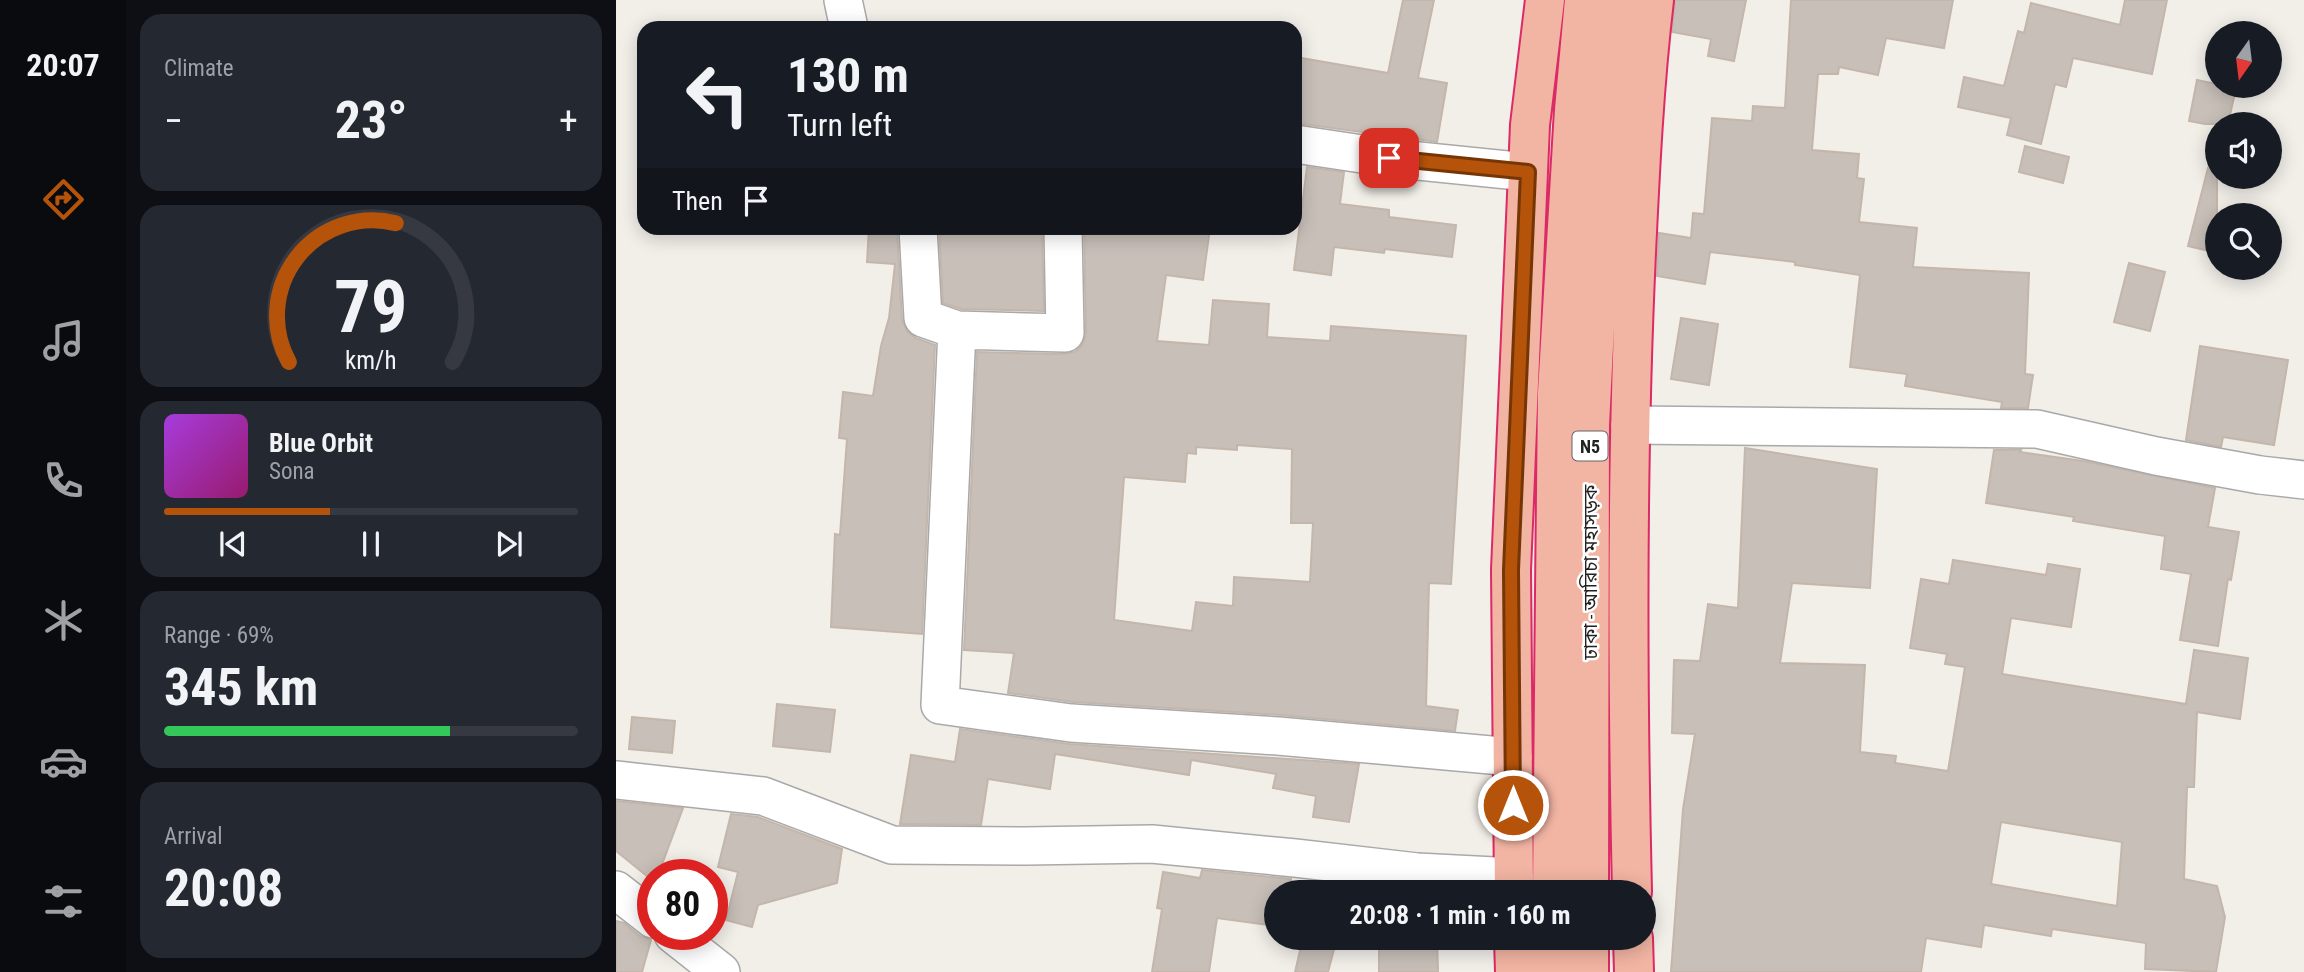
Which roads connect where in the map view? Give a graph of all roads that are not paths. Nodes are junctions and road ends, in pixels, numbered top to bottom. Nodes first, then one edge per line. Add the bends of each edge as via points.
1 (843, 0) edge
2 (1545, 0) edge
3 (1584, 0) edge
4 (1620, 0) edge
5 (1654, 0) edge
6 (848, 21) edge
7 (1302, 145) edge
8 (1528, 172) junction
9 (918, 235) edge
10 (1063, 235) edge
11 (957, 330) junction
12 (1630, 425) junction
13 (2304, 480) edge
14 (1513, 757) junction
15 (616, 780) edge
16 (1474, 880) edge
17 (1514, 880) edge
18 (1552, 880) edge
19 (1589, 880) edge
20 (1632, 880) edge
21 (616, 890) edge
22 (637, 906) edge
23 (693, 950) edge
24 (1514, 950) edge
25 (1552, 950) edge
26 (1589, 950) edge
27 (1633, 950) edge
28 (721, 972) edge
29 (1515, 972) edge
30 (1552, 972) edge
31 (1589, 972) edge
32 (1634, 972) edge

1 - 6 street
2 - 8 highway
3 - 18 highway, ঢাকা - আরিচা মহাসড়ক / N5 via 1557,393
4 - 19 highway, ঢাকা - আরিচা মহাসড়ক / N5 via 1603,168 1590,425
5 - 12 highway via 1644,83
7 - 8 street
8 - 14 highway via 1511,570
9 - 11 street via 923,318
10 - 11 street via 1065,333
11 - 14 street via 940,705 1071,723
12 - 13 street via 2036,429 2156,456
12 - 20 highway via 1627,679
14 - 17 highway
15 - 16 street via 763,796 892,845 1152,844
21 - 22 street
23 - 28 street
24 - 29 highway
25 - 30 highway
26 - 31 highway
27 - 32 highway

